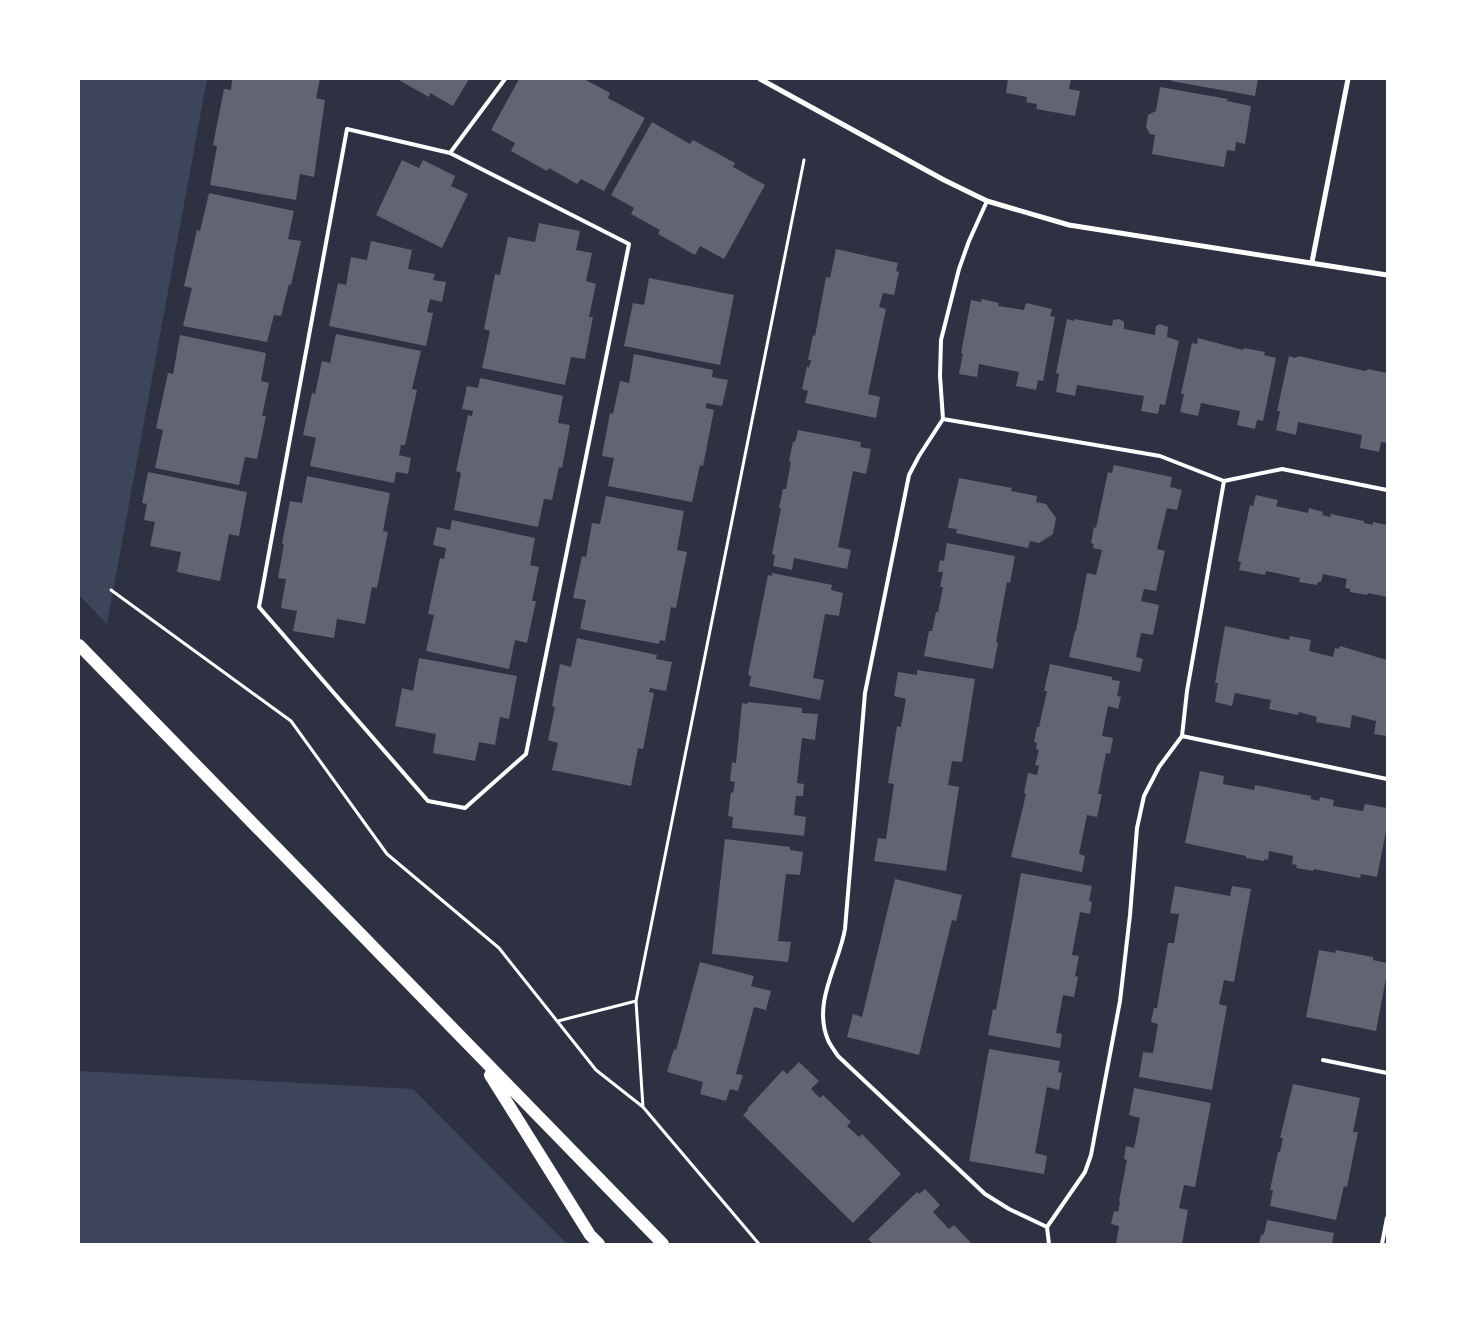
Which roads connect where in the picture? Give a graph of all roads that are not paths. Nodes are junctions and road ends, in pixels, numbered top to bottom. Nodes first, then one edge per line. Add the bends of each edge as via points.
1 (505, 79) edge
2 (760, 79) edge
3 (1348, 79) edge
4 (450, 153) junction
5 (987, 201) junction
6 (1312, 262) junction
7 (1387, 275) edge
8 (944, 419) junction
9 (1224, 481) junction
10 (1387, 490) edge
11 (79, 645) edge
12 (1182, 736) junction
13 (1387, 779) edge
14 (477, 1053) junction
15 (1323, 1060) dead end
16 (1387, 1073) edge
17 (1387, 1218) edge
18 (1046, 1227) junction
19 (594, 1240) edge
20 (663, 1244) edge
21 (1049, 1244) edge
22 (1382, 1244) edge

1 - 4 lane
2 - 5 street
3 - 6 street
4 - 4 lane via 347,129 259,607 428,801 466,808 526,754 630,244
5 - 6 street via 1069,225
5 - 8 lane via 959,269 941,340
6 - 7 street
8 - 9 lane via 1160,456
8 - 18 lane via 909,475 865,693 846,929 828,986 823,1024 828,1041 838,1056 984,1194
9 - 10 lane via 1282,469
9 - 12 lane
11 - 14 main road
12 - 13 lane
12 - 18 lane via 1159,767 1144,796 1137,828 1120,1001 1091,1156 1084,1172
14 - 19 main road
14 - 20 main road
15 - 16 lane
17 - 22 lane
18 - 21 lane

